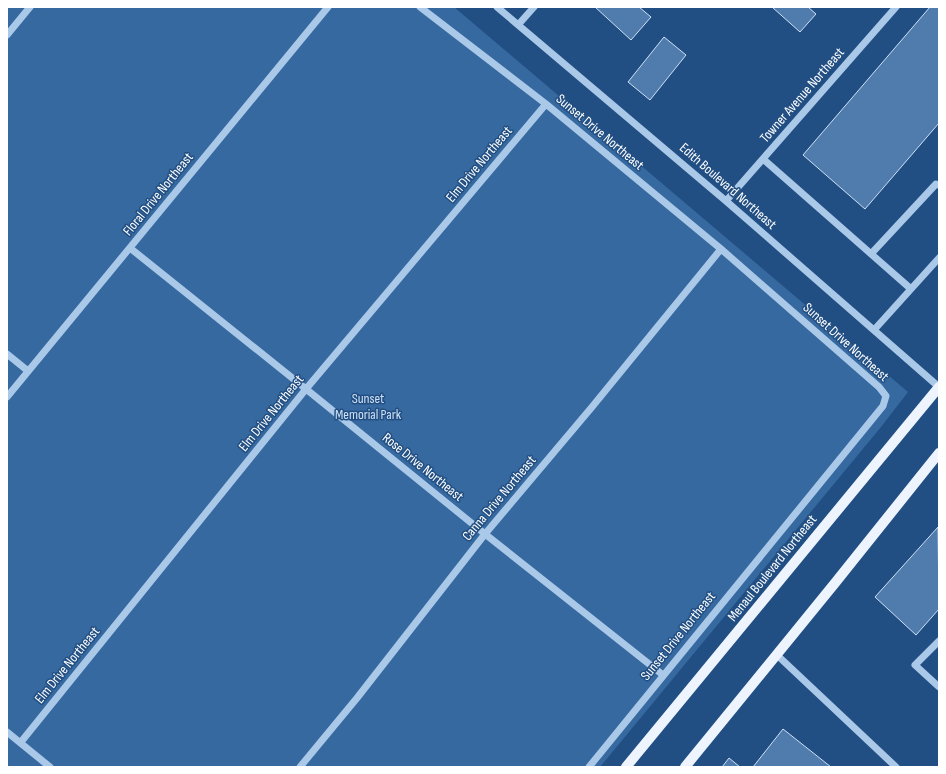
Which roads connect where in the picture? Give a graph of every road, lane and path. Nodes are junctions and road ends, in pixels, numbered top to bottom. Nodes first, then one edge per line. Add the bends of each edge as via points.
1 (30, 7) edge
2 (328, 7) edge
3 (420, 7) edge
4 (497, 7) edge
5 (534, 7) edge
6 (896, 7) edge
7 (518, 25) junction
8 (7, 35) edge
9 (546, 104) junction
10 (763, 159) junction
11 (939, 185) edge
12 (726, 201) junction
13 (130, 248) junction
14 (721, 249) junction
15 (871, 254) junction
16 (939, 258) edge
17 (911, 289) junction
18 (874, 330) junction
19 (7, 354) edge
20 (28, 371) junction
21 (939, 387) edge
22 (306, 389) junction
23 (7, 396) edge
24 (939, 453) edge
25 (485, 534) junction
26 (939, 641) edge
27 (777, 655) junction
28 (663, 675) junction
29 (939, 687) edge
30 (7, 732) edge
31 (20, 742) junction
32 (50, 767) edge
33 (300, 767) edge
34 (589, 767) edge
35 (626, 767) edge
36 (685, 767) edge
37 (896, 767) edge

1 - 8 street
2 - 13 street, Floral Drive Northeast
3 - 9 street, Sunset Drive Northeast
4 - 7 street, Edith Boulevard Northeast
5 - 7 street
6 - 10 street, Towner Avenue Northeast
7 - 12 street, Edith Boulevard Northeast
9 - 14 street, Sunset Drive Northeast
9 - 22 street, Elm Drive Northeast
10 - 12 street, Towner Avenue Northeast
10 - 15 street
11 - 15 street via 936,184
12 - 18 street, Edith Boulevard Northeast
13 - 20 street, Floral Drive Northeast
13 - 22 street, Rose Drive Northeast
14 - 25 street, Canna Drive Northeast
14 - 28 street, Sunset Drive Northeast via 879,386 886,396 883,406
15 - 17 street
16 - 17 street
17 - 18 street
18 - 21 street, Edith Boulevard Northeast
19 - 20 street
20 - 23 street, Floral Drive Northeast
21 - 35 main road, Menaul Boulevard Northeast
22 - 25 street, Rose Drive Northeast
22 - 31 street, Elm Drive Northeast
24 - 27 main road
25 - 28 street, Rose Drive Northeast
25 - 33 street, Canna Drive Northeast
26 - 29 street via 915,665
27 - 36 main road
27 - 37 street
28 - 34 street, Sunset Drive Northeast
30 - 31 street
31 - 32 street

